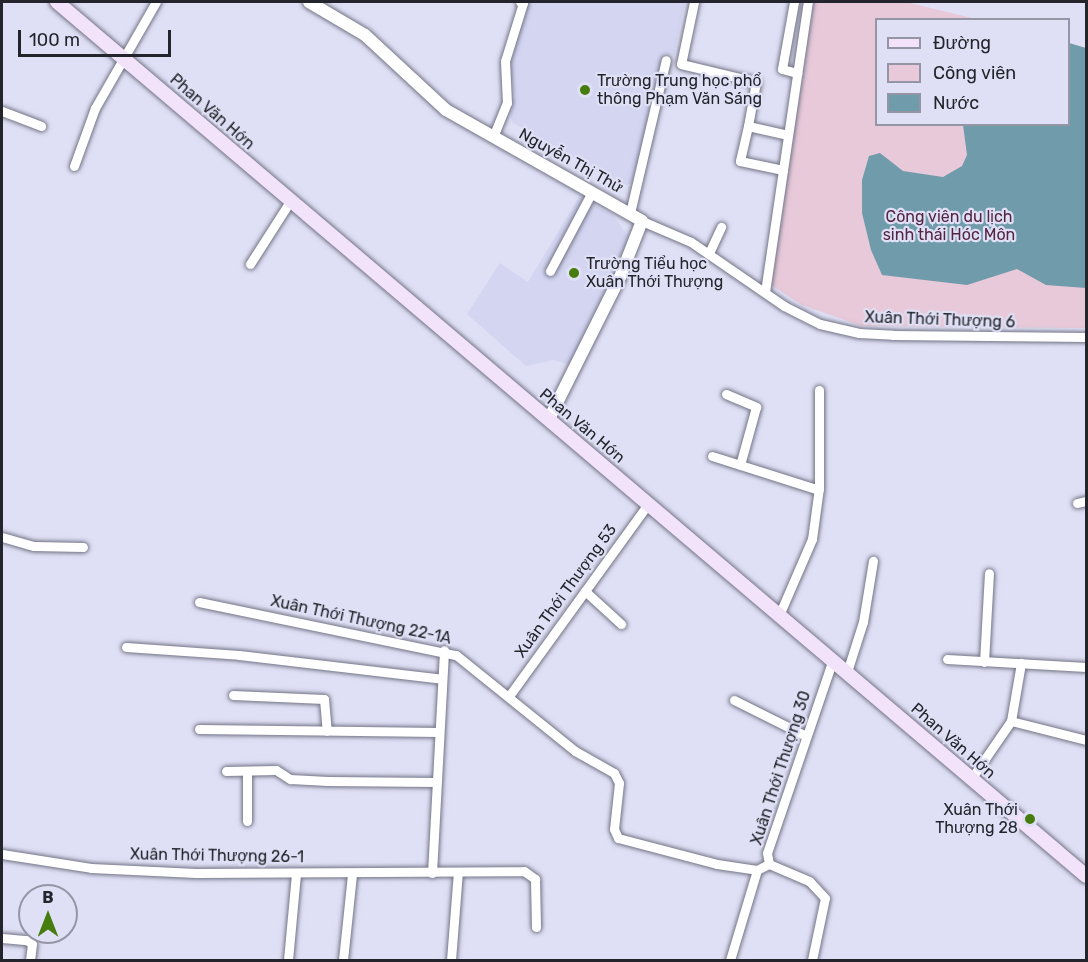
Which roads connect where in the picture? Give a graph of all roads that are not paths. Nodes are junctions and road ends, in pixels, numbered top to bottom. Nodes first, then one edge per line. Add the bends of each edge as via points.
1 (57, 2) edge
2 (156, 2) edge
3 (309, 2) edge
4 (520, 2) edge
5 (694, 2) edge
6 (795, 2) edge
7 (808, 2) edge
8 (125, 59) junction
9 (666, 60) dead end
10 (797, 73) junction
11 (2, 111) edge
12 (41, 126) dead end
13 (748, 126) junction
14 (788, 135) junction
15 (493, 137) junction
16 (74, 166) dead end
17 (783, 170) junction
18 (592, 192) junction
19 (291, 200) junction
20 (630, 213) junction
21 (642, 221) junction
22 (721, 227) dead end
23 (709, 253) junction
24 (250, 264) dead end
25 (550, 271) dead end
26 (765, 292) junction
27 (1086, 337) edge
28 (819, 390) dead end
29 (726, 394) dead end
30 (549, 419) junction
31 (712, 456) dead end
32 (740, 465) junction
33 (819, 490) junction
34 (648, 504) junction
35 (2, 537) edge
36 (83, 547) dead end
37 (873, 561) dead end
38 (989, 573) dead end
39 (585, 591) junction
40 (199, 602) dead end
41 (780, 613) junction
42 (621, 624) dead end
43 (126, 646) dead end
44 (444, 650) junction
45 (832, 659) junction
46 (947, 659) dead end
47 (984, 662) junction
48 (1021, 663) junction
49 (1086, 667) edge
50 (847, 672) junction
51 (442, 680) junction
52 (233, 695) dead end
53 (509, 696) junction
54 (734, 700) dead end
55 (1011, 721) junction
56 (199, 729) dead end
57 (327, 731) junction
58 (440, 732) junction
59 (806, 736) junction
60 (1086, 740) edge
61 (226, 771) dead end
62 (247, 771) junction
63 (971, 778) junction
64 (435, 782) junction
65 (247, 821) dead end
66 (2, 854) edge
67 (769, 864) junction
68 (757, 870) junction
69 (458, 872) junction
70 (296, 873) junction
71 (432, 873) junction
72 (352, 874) junction
73 (1086, 876) edge
74 (536, 927) dead end
75 (2, 938) edge
76 (30, 960) edge
77 (288, 960) edge
78 (343, 960) edge
79 (451, 960) edge
80 (730, 960) edge
81 (812, 960) edge

1 - 8 main road, Phan Văn Hớn
2 - 8 street
3 - 15 street, Nguyễn Thị Thử via 365,35 432,100
4 - 15 street via 523,3 505,61 507,103
5 - 13 street via 681,64 756,82
6 - 10 street via 782,69
7 - 10 street
8 - 16 street via 95,108
8 - 19 main road, Phan Văn Hớn
9 - 20 street
10 - 14 street
11 - 12 street
13 - 14 street
13 - 17 street via 740,161
14 - 17 street
15 - 18 street, Nguyễn Thị Thử
17 - 26 street
18 - 20 street, Nguyễn Thị Thử
18 - 25 street
19 - 24 street
19 - 30 main road, Phan Văn Hớn
20 - 21 street, Nguyễn Thị Thử
21 - 23 street, Xuân Thới Thượng 6
21 - 30 street via 620,277
22 - 23 street
23 - 26 street, Xuân Thới Thượng 6
26 - 27 street, Xuân Thới Thượng 6 via 820,324 859,333 967,338
28 - 33 street
29 - 32 street via 756,407
30 - 34 main road, Phan Văn Hớn
31 - 32 street
32 - 33 street
33 - 41 street via 812,539
34 - 39 street, Xuân Thới Thượng 53
34 - 41 main road, Phan Văn Hớn
35 - 36 street via 34,546
37 - 50 street via 863,622
38 - 47 street
39 - 42 street
39 - 53 street, Xuân Thới Thượng 53
40 - 44 street, Xuân Thới Thượng 22-1A
41 - 45 main road, Phan Văn Hớn
43 - 51 street via 238,654
44 - 51 street
44 - 53 street, Xuân Thới Thượng 22-1A
45 - 50 main road, Phan Văn Hớn
45 - 59 street, Xuân Thới Thượng 30
46 - 47 street
47 - 48 street
48 - 49 street
48 - 55 street
50 - 63 main road, Phan Văn Hớn
51 - 58 street
52 - 57 street via 324,699
53 - 68 street, Xuân Thới Thượng 22-1A via 575,751 614,773 619,783 614,829 618,838 717,864
54 - 59 street
55 - 60 street
55 - 63 street
56 - 57 street
57 - 58 street
58 - 64 street
59 - 67 street, Xuân Thới Thượng 30 via 771,840
61 - 62 street
62 - 64 street via 276,770 290,778 328,781
62 - 65 street
63 - 73 main road, Phan Văn Hớn
64 - 71 street
66 - 70 street, Xuân Thới Thượng 26-1 via 144,871
67 - 68 street
67 - 81 street, Xuân Thới Thượng 30 via 810,881 825,898
68 - 80 street
69 - 71 street, Xuân Thới Thượng 26-1
69 - 74 street, Xuân Thới Thượng 26-1 via 531,874 535,879
69 - 79 street
70 - 72 street, Xuân Thới Thượng 26-1
70 - 77 street
71 - 72 street, Xuân Thới Thượng 26-1
72 - 78 street
75 - 76 street via 27,940 32,944

